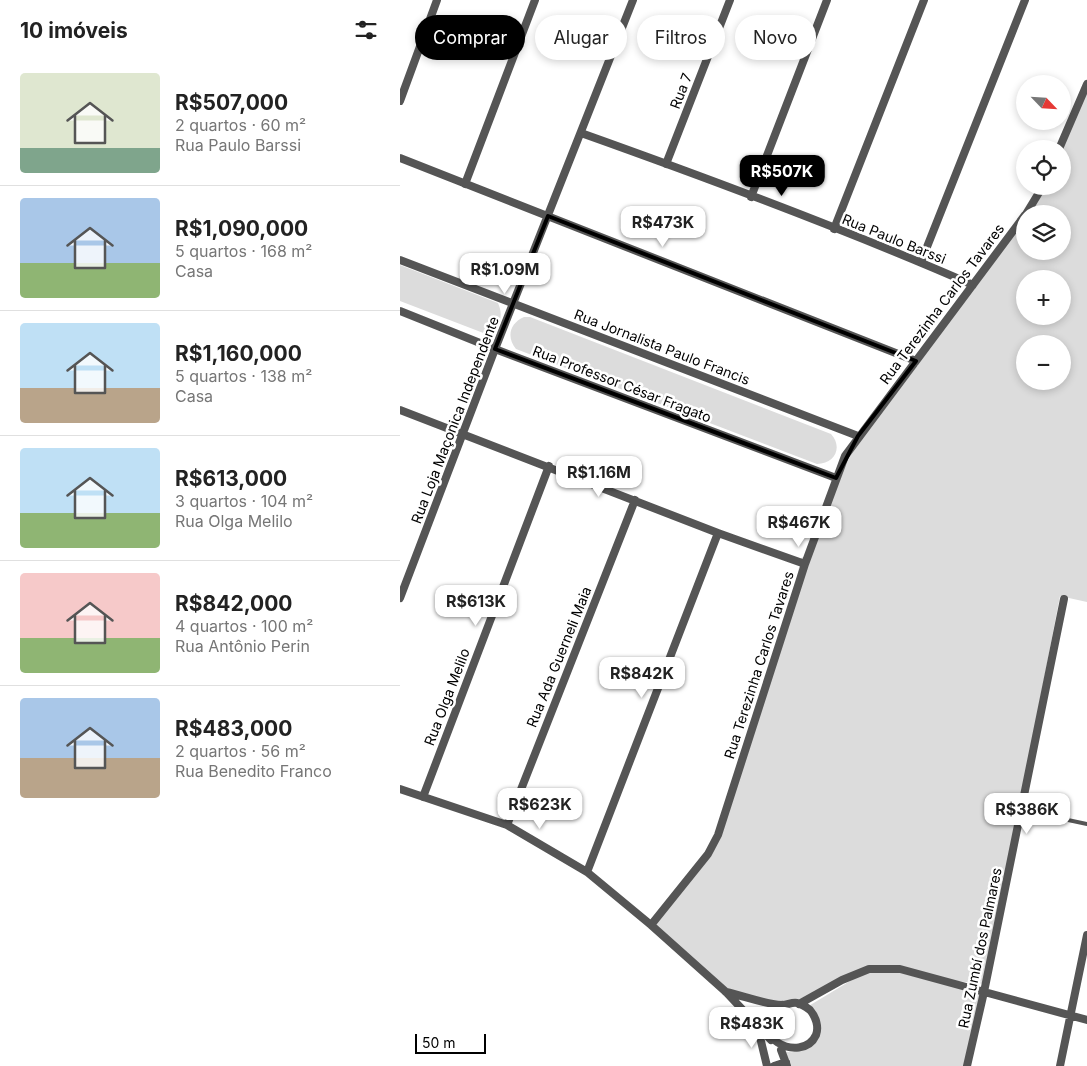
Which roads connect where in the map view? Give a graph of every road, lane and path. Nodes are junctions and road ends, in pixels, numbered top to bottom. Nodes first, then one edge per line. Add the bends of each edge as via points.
1 (437, 0) edge
2 (535, 0) edge
3 (633, 0) edge
4 (730, 0) edge
5 (827, 0) edge
6 (924, 0) edge
7 (1025, 0) edge
8 (1087, 84) edge
9 (400, 101) edge
10 (582, 134) junction
11 (1063, 140) edge
12 (400, 158) edge
13 (666, 164) junction
14 (465, 184) junction
15 (751, 197) junction
16 (548, 216) junction
17 (1016, 226) edge
18 (834, 229) junction
19 (400, 260) edge
20 (921, 262) junction
21 (973, 285) junction
22 (513, 304) junction
23 (400, 311) edge
24 (495, 350) junction
25 (916, 361) junction
26 (400, 410) edge
27 (464, 434) junction
28 (858, 436) junction
29 (550, 466) junction
30 (836, 478) junction
31 (635, 500) junction
32 (718, 534) junction
33 (805, 564) junction
34 (400, 598) edge
35 (1064, 599) dead end
36 (400, 788) edge
37 (423, 796) junction
38 (1020, 810) junction
39 (1087, 824) edge
40 (507, 825) junction
41 (587, 872) junction
42 (652, 924) junction
43 (1087, 935) edge
44 (726, 992) junction
45 (984, 992) junction
46 (799, 1004) junction
47 (782, 1005) junction
48 (1070, 1016) junction
49 (1087, 1020) edge
50 (758, 1027) junction
51 (771, 1040) junction
52 (781, 1050) junction
53 (786, 1064) edge
54 (767, 1066) edge
55 (774, 1066) edge
56 (967, 1066) edge
57 (1060, 1066) edge

1 - 9 street
2 - 14 street
3 - 10 street, Rua Loja Maçonica Independente
4 - 13 street, Rua 7
5 - 15 street
6 - 18 street
7 - 20 street
8 - 11 street
10 - 13 street, Rua Paulo Barssi
10 - 16 street, Rua Loja Maçonica Independente
12 - 14 street
13 - 15 street, Rua Paulo Barssi
14 - 16 street
15 - 18 street, Rua Paulo Barssi
16 - 22 street, Rua Loja Maçonica Independente
16 - 25 street
17 - 21 street, Rua Terezinha Carlos Tavares
18 - 20 street, Rua Paulo Barssi
19 - 22 street, Rua Jornalista Paulo Francis
20 - 21 street, Rua Paulo Barssi
21 - 25 street, Rua Terezinha Carlos Tavares
22 - 24 street, Rua Loja Maçonica Independente
22 - 28 street, Rua Jornalista Paulo Francis
23 - 24 street, Rua Professor César Fragato
24 - 27 street, Rua Loja Maçonica Independente
24 - 30 street, Rua Professor César Fragato
25 - 28 street, Rua Terezinha Carlos Tavares
26 - 27 street
27 - 29 street
27 - 34 street, Rua Loja Maçonica Independente
28 - 30 street, Rua Terezinha Carlos Tavares
29 - 31 street
29 - 37 street, Rua Olga Melilo
30 - 33 street, Rua Terezinha Carlos Tavares
31 - 32 street
31 - 40 street, Rua Ada Guerneli Maia
32 - 33 street
32 - 41 street
33 - 42 street, Rua Terezinha Carlos Tavares via 718,835 708,854
35 - 38 street, Rua Zumbí dos Palmares
36 - 37 street
37 - 40 street
38 - 39 lane
38 - 45 street, Rua Zumbí dos Palmares
40 - 41 street
41 - 42 street
42 - 44 street
43 - 48 street
44 - 47 street
44 - 50 street
45 - 46 street via 900,969 869,969
45 - 48 street
45 - 56 street, Rua Zumbí dos Palmares
46 - 47 street
46 - 52 street via 813,1013 816,1036 805,1049
47 - 51 street via 770,1017
48 - 49 street
48 - 57 street
50 - 51 street
50 - 54 street
51 - 52 street
52 - 53 street
53 - 55 street

